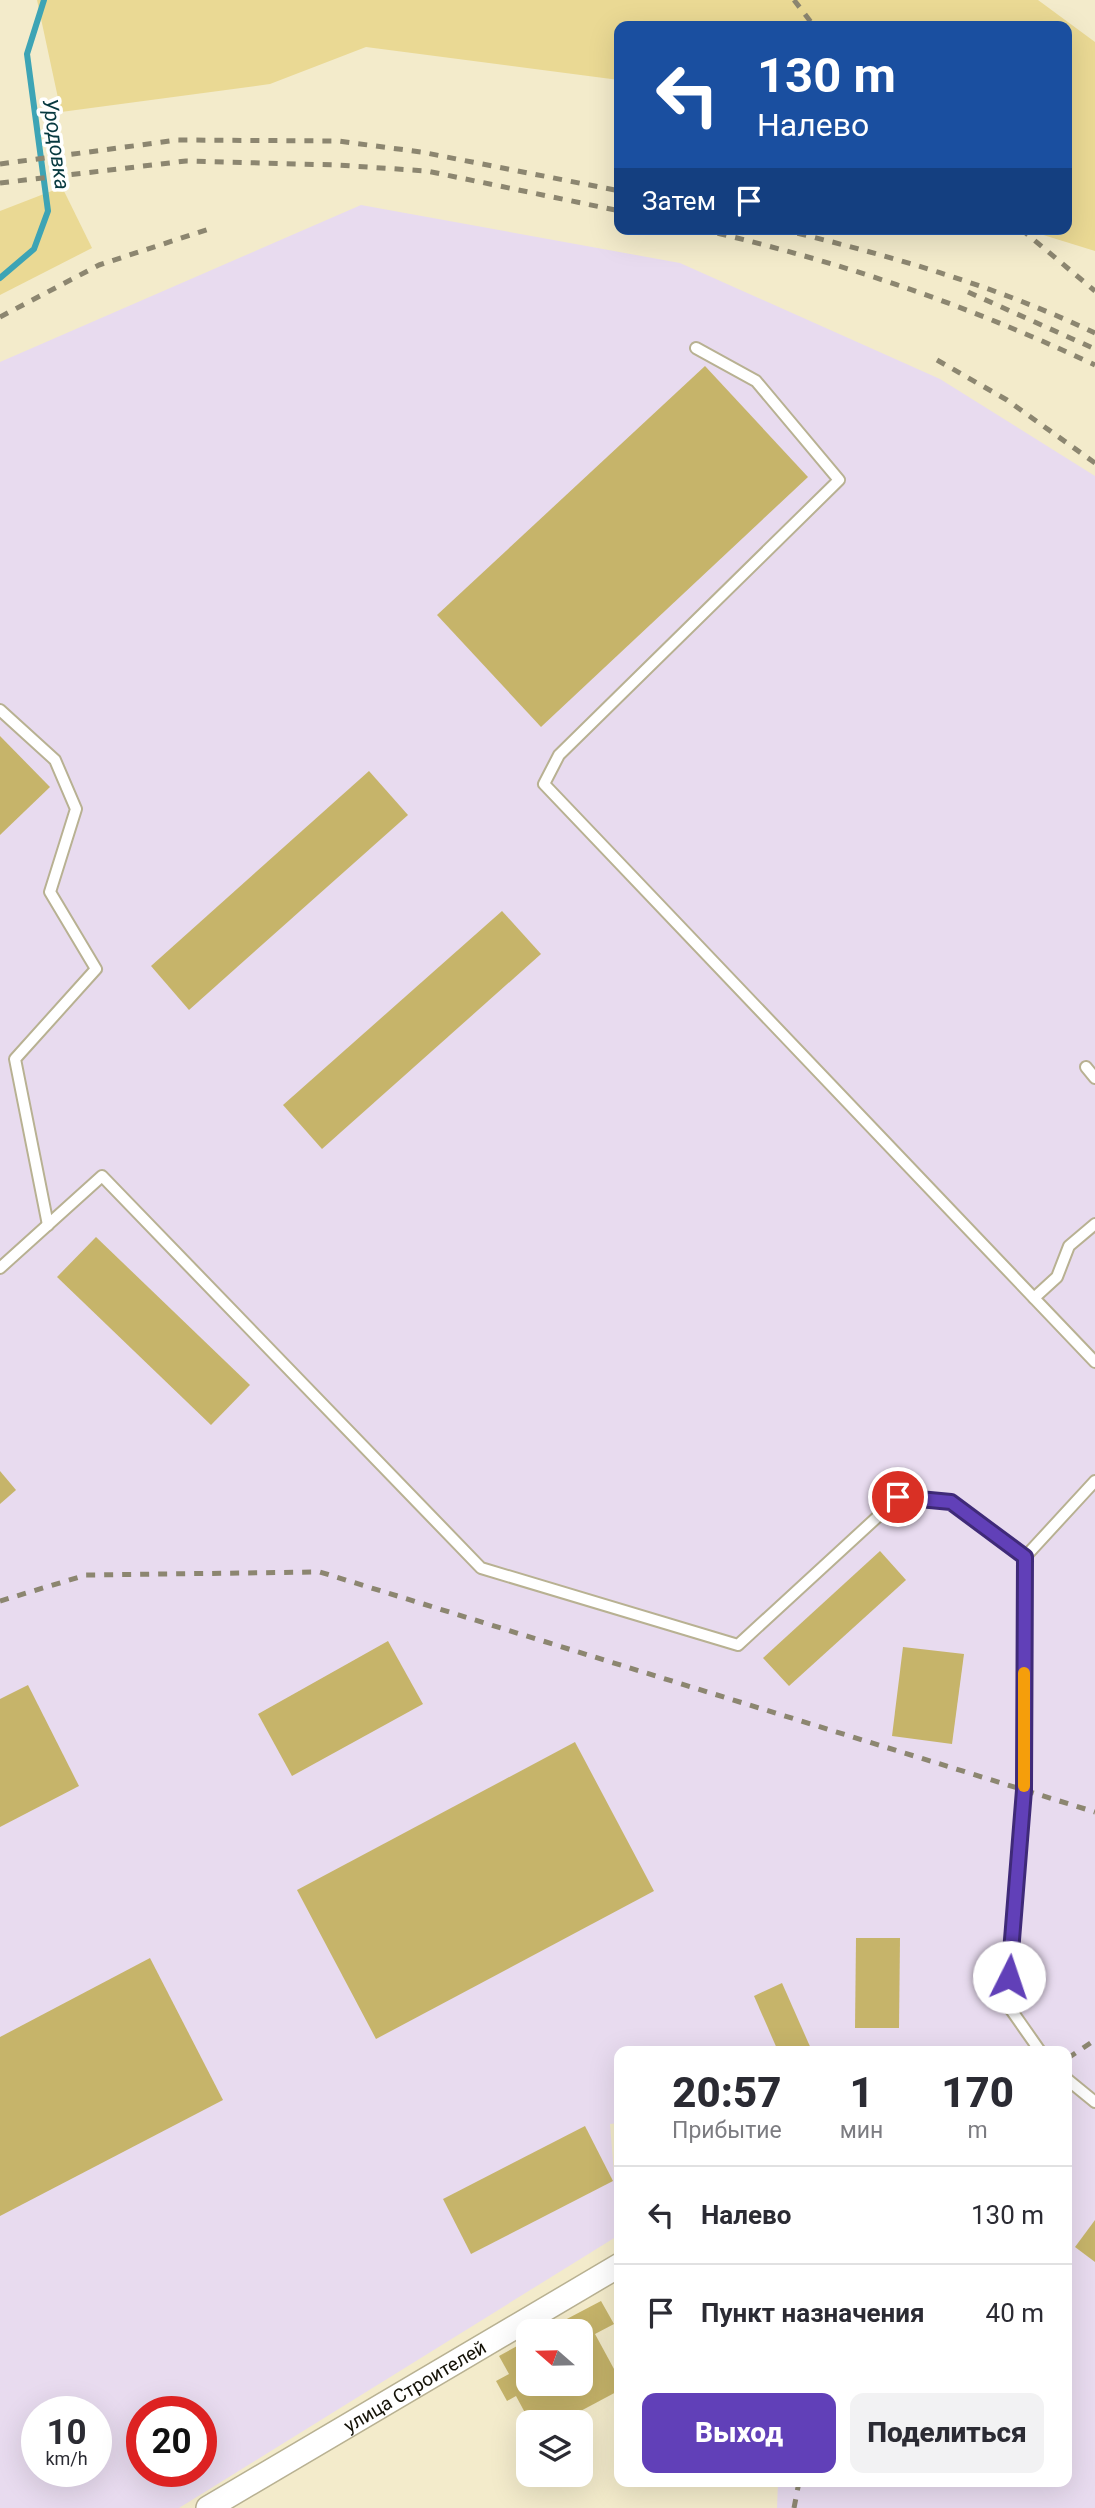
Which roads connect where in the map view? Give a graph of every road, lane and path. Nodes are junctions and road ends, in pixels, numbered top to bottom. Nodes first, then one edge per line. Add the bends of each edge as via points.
1 (696, 348) dead end
2 (0, 710) edge
3 (1086, 1067) dead end
4 (1095, 1077) edge
5 (1095, 1224) edge
6 (48, 1225) junction
7 (0, 1268) edge
8 (1034, 1298) junction
9 (1095, 1363) edge
10 (1095, 1481) edge
11 (1025, 1557) junction
12 (1036, 2046) edge
13 (1072, 2083) edge
14 (1095, 2102) edge
15 (614, 2269) edge
16 (208, 2508) edge

1 - 8 lane via 756,381 839,480 559,755 544,784
2 - 6 lane via 55,760 76,809 50,892 96,969 15,1059
3 - 4 lane
5 - 8 lane via 1069,1246 1057,1277
6 - 7 lane
6 - 11 lane via 102,1176 481,1568 738,1645 898,1497 951,1502
8 - 9 lane
10 - 11 lane
11 - 12 lane via 1024,1790 1007,2004
13 - 14 lane
15 - 16 street, улица Строителей

